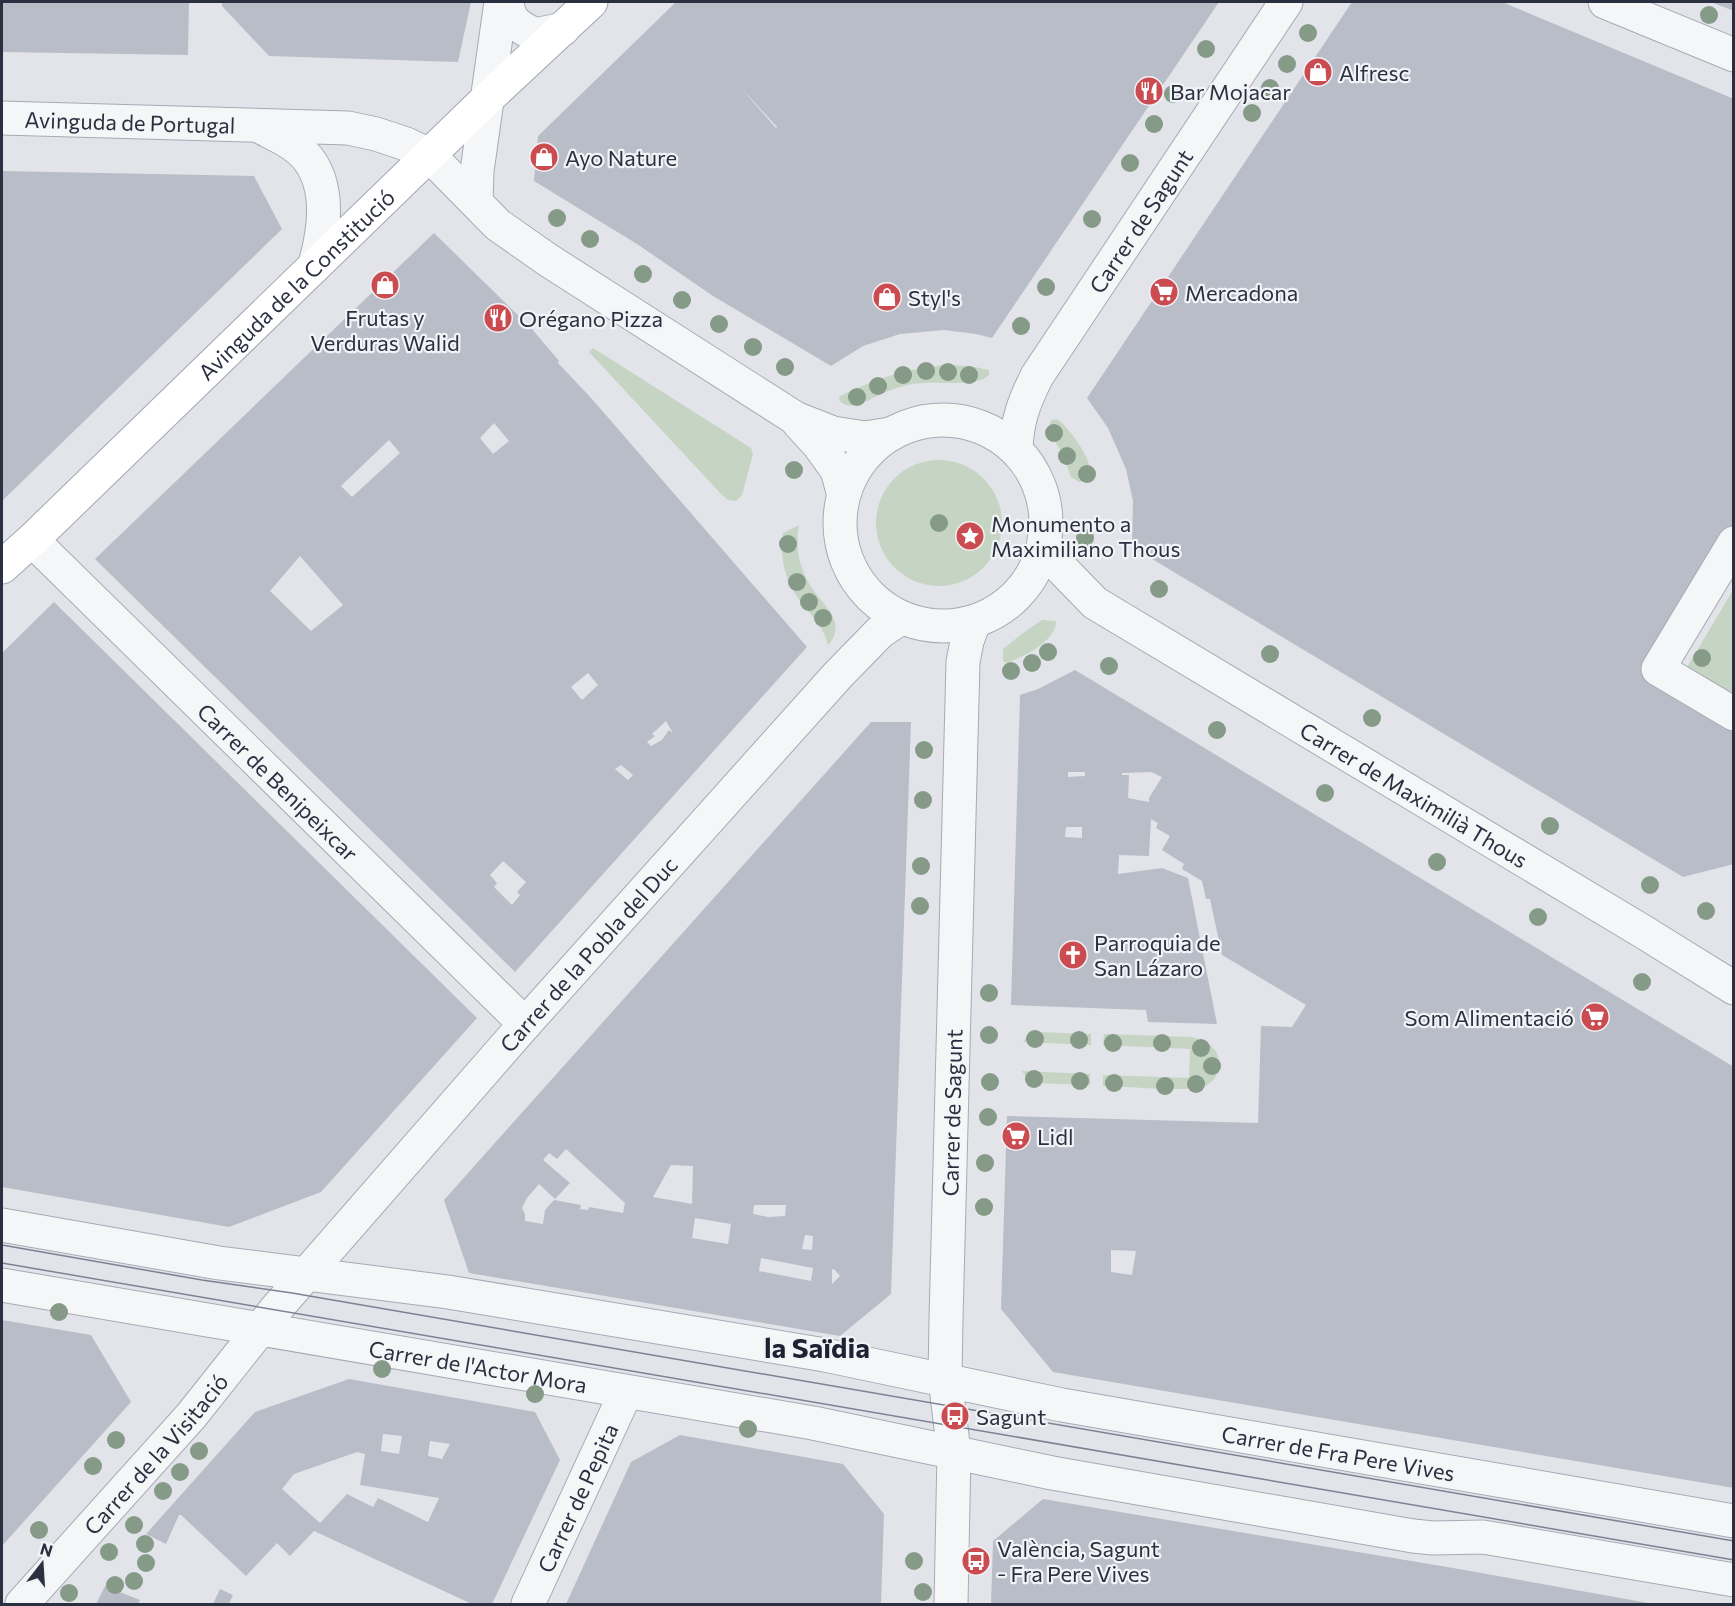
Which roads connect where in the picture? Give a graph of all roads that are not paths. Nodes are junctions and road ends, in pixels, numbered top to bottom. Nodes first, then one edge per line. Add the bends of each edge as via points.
1 (501, 2) edge
2 (507, 2) edge
3 (591, 2) edge
4 (1286, 2) edge
5 (1605, 2) edge
6 (563, 29) junction
7 (1734, 55) edge
8 (489, 97) junction
9 (2, 118) edge
10 (256, 125) junction
11 (429, 155) junction
12 (476, 201) junction
13 (315, 264) junction
14 (795, 418) junction
15 (890, 434) junction
16 (1016, 450) junction
17 (843, 492) junction
18 (32, 540) junction
19 (1044, 540) junction
20 (1734, 543) edge
21 (2, 567) edge
22 (1015, 595) junction
23 (1095, 603) junction
24 (901, 618) junction
25 (974, 622) junction
26 (1734, 714) edge
27 (1732, 982) edge
28 (525, 1024) junction
29 (2, 1225) edge
30 (308, 1274) junction
31 (2, 1285) edge
32 (286, 1298) joint
33 (261, 1329) junction
34 (945, 1379) junction
35 (626, 1392) junction
36 (954, 1452) junction
37 (1734, 1521) edge
38 (1734, 1580) edge
39 (28, 1603) edge
40 (528, 1605) edge
41 (951, 1605) edge

1 - 8 street
2 - 6 street via 516,25 535,35
3 - 6 main road, Avinguda de la Constitució
4 - 16 street, Carrer de Sagunt via 1037,376 1017,426
5 - 7 street
6 - 8 main road, Avinguda de la Constitució
8 - 11 main road, Avinguda de la Constitució
8 - 12 street
9 - 10 street, Avinguda de Portugal
10 - 11 street, Avinguda de Portugal via 348,128 406,144
10 - 13 street, Avinguda de Portugal via 289,141 304,155 317,177 324,219
11 - 12 street
11 - 13 main road, Avinguda de la Constitució
12 - 14 street via 498,225 548,260
13 - 18 main road, Avinguda de la Constitució
14 - 15 street via 832,433 866,438
14 - 17 street via 837,470
15 - 16 street via 919,423 950,420 980,427
15 - 17 street via 868,451
16 - 19 street via 1040,488 1046,517
17 - 24 street via 840,514 848,561 871,597
18 - 21 main road, Avinguda de la Constitució
18 - 28 street, Carrer de Benipeixcar
19 - 22 street via 1035,570
19 - 23 street, Carrer de Maximilià Thous via 1057,564
20 - 26 street via 1658,669
22 - 23 street, Carrer de Maximilià Thous via 1064,595
22 - 25 street
23 - 27 street, Carrer de Maximilià Thous
24 - 25 street via 947,627
24 - 28 street, Carrer de la Pobla del Duc via 880,632 838,675
25 - 34 street, Carrer de Sagunt via 963,662
28 - 30 street, Carrer de la Pobla del Duc
29 - 30 street via 219,1263
30 - 32 street, Carrer de la Pobla del Duc
30 - 34 street via 545,1308
31 - 33 street, Carrer de l'Actor Mora
32 - 33 street, Carrer de la Visitació
33 - 35 street, Carrer de l'Actor Mora
33 - 39 street, Carrer de la Visitació via 191,1416
34 - 36 street, Carrer de Sagunt
34 - 37 street, Carrer de Fra Pere Vives via 1074,1407
35 - 36 street, Carrer de l'Actor Mora via 813,1423
35 - 40 street, Carrer de Pepita
36 - 38 street via 1052,1473 1413,1536 1484,1537
36 - 41 street, Carrer de Sagunt

